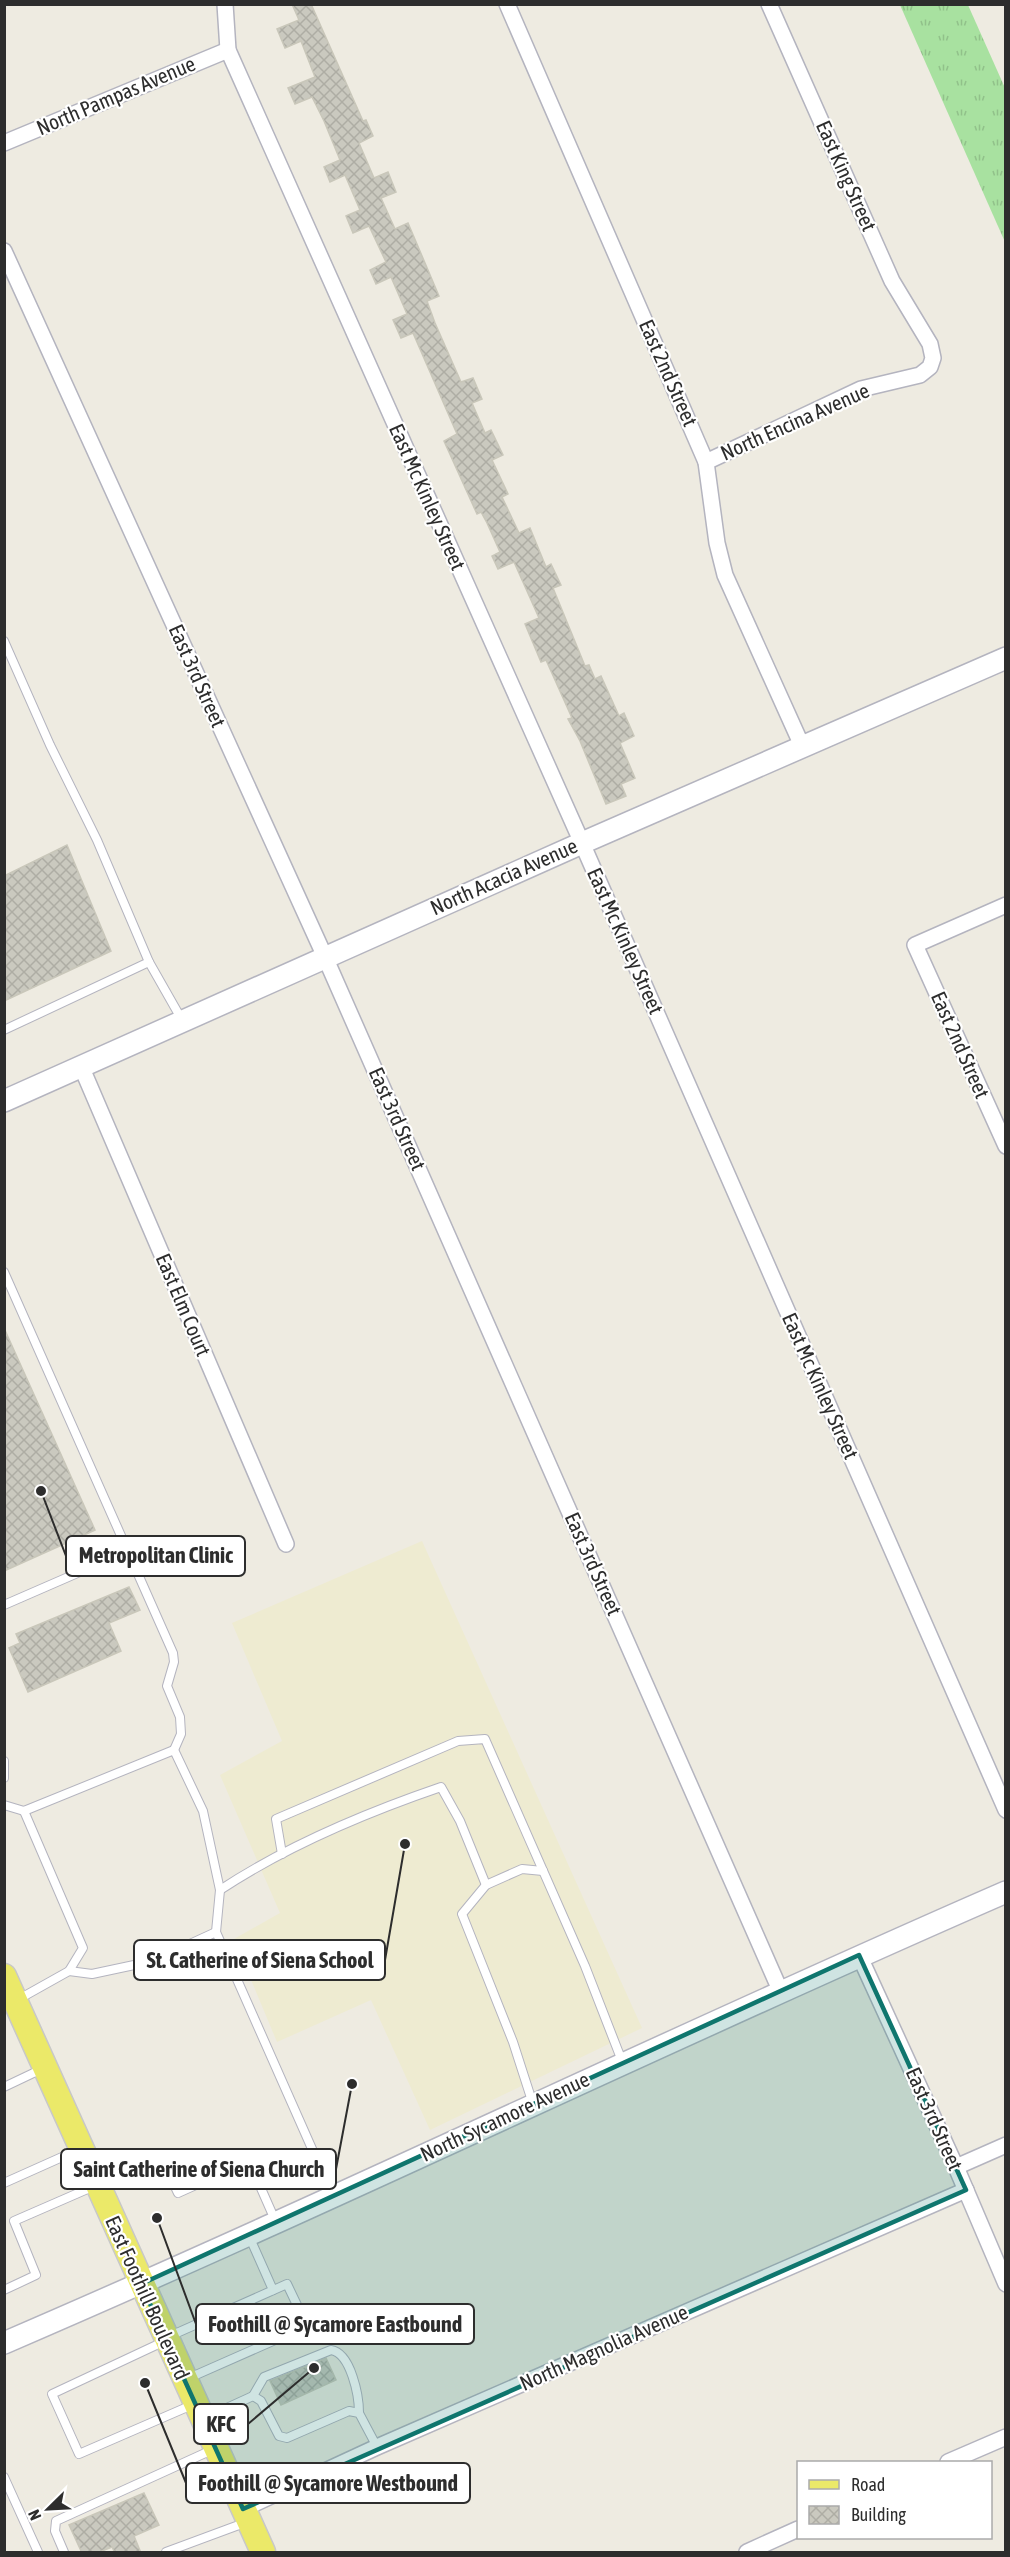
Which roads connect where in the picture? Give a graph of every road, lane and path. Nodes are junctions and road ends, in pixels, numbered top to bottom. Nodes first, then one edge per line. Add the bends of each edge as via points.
1 (225, 4) edge
2 (507, 4) edge
3 (769, 4) edge
4 (228, 50) junction
5 (4, 143) edge
6 (4, 251) edge
7 (930, 344) joint
8 (706, 462) junction
9 (4, 641) edge
10 (1005, 658) edge
11 (803, 748) junction
12 (582, 843) junction
13 (1005, 905) edge
14 (325, 957) junction
15 (149, 962) junction
16 (182, 1021) junction
17 (4, 1030) edge
18 (81, 1066) junction
19 (4, 1101) edge
20 (1005, 1146) edge
21 (4, 1272) edge
22 (286, 1544) dead end
23 (128, 1551) junction
24 (4, 1605) edge
25 (174, 1750) junction
26 (4, 1761) edge
27 (4, 1778) edge
28 (4, 1805) edge
29 (1005, 1810) edge
30 (24, 1811) junction
31 (282, 1854) junction
32 (543, 1871) junction
33 (486, 1885) junction
34 (220, 1890) junction
35 (1005, 1892) edge
36 (216, 1932) junction
37 (860, 1955) junction
38 (69, 1971) junction
39 (4, 1976) edge
40 (780, 1990) junction
41 (15, 2001) junction
42 (623, 2062) junction
43 (45, 2068) junction
44 (4, 2087) edge
45 (533, 2104) junction
46 (1005, 2145) edge
47 (81, 2149) junction
48 (956, 2167) junction
49 (4, 2183) edge
50 (98, 2187) junction
51 (966, 2190) junction
52 (333, 2196) junction
53 (276, 2222) junction
54 (248, 2235) junction
55 (141, 2284) junction
56 (1005, 2284) edge
57 (4, 2290) edge
58 (273, 2290) junction
59 (166, 2339) junction
60 (4, 2343) edge
61 (185, 2380) junction
62 (253, 2396) junction
63 (199, 2411) junction
64 (359, 2413) junction
65 (1005, 2437) edge
66 (377, 2447) junction
67 (215, 2448) junction
68 (952, 2461) edge
69 (4, 2477) edge
70 (246, 2515) junction
71 (797, 2529) edge
72 (38, 2553) edge
73 (64, 2553) edge
74 (166, 2553) edge
75 (263, 2553) edge
76 (747, 2553) edge

1 - 4 street, East Mc Kinley Street
2 - 8 street, East 2nd Street
3 - 7 street, East King Street via 892,280
4 - 5 street, North Pampas Avenue
4 - 12 street, East Mc Kinley Street
6 - 14 street, East 3rd Street
7 - 8 street, North Encina Avenue via 933,358 930,367 920,375 861,389
8 - 11 street, East 2nd Street via 725,575
9 - 15 lane
10 - 11 street, North Acacia Avenue
11 - 12 street, North Acacia Avenue
12 - 14 street, North Acacia Avenue
12 - 29 street, East Mc Kinley Street
13 - 20 street, East 2nd Street via 915,945
14 - 16 street, North Acacia Avenue
14 - 40 street, East 3rd Street
15 - 16 lane
15 - 17 lane
16 - 18 street, North Acacia Avenue
18 - 19 street, North Acacia Avenue
18 - 22 street, East Elm Court
21 - 23 lane
23 - 24 lane
23 - 25 lane via 173,1653 167,1686 180,1717 181,1734
25 - 30 lane
25 - 34 lane via 203,1811
26 - 27 lane
28 - 30 lane
30 - 38 lane via 83,1947
31 - 32 lane via 276,1819 458,1741 485,1739
31 - 33 lane via 389,1805 441,1787 460,1821
31 - 34 lane via 262,1862
32 - 33 lane via 522,1869
32 - 42 lane
33 - 45 lane via 462,1914
34 - 36 lane
35 - 37 street, North Sycamore Avenue
36 - 38 lane via 153,1961 92,1974
36 - 52 lane
37 - 40 street, North Sycamore Avenue
37 - 48 street, East 3rd Street
38 - 41 lane
39 - 41 main road, East Foothill Boulevard
40 - 42 street, North Sycamore Avenue
41 - 43 main road, East Foothill Boulevard
42 - 45 street, North Sycamore Avenue
43 - 44 lane
43 - 47 main road, East Foothill Boulevard
45 - 52 street, North Sycamore Avenue
46 - 48 street
47 - 49 lane
47 - 50 main road, East Foothill Boulevard
48 - 51 street, East 3rd Street
50 - 53 lane via 161,2157 178,2193 249,2161
50 - 55 main road, East Foothill Boulevard
50 - 57 lane via 14,2221 36,2275
51 - 56 street, East 3rd Street
51 - 66 street, North Magnolia Avenue
52 - 53 street, North Sycamore Avenue
53 - 54 street, North Sycamore Avenue
54 - 55 street, North Sycamore Avenue
54 - 58 lane
55 - 59 main road, East Foothill Boulevard
55 - 60 street, North Sycamore Avenue
58 - 59 lane
58 - 61 lane via 287,2284 307,2326
59 - 61 main road, East Foothill Boulevard
59 - 63 lane via 52,2394 79,2454
61 - 63 main road, East Foothill Boulevard
62 - 63 lane
62 - 64 lane via 261,2401 279,2436 287,2438 349,2411
62 - 64 lane via 264,2378 331,2350 341,2355 357,2389
63 - 67 main road, East Foothill Boulevard
64 - 66 lane
65 - 68 street
66 - 70 street, North Magnolia Avenue
67 - 70 main road, East Foothill Boulevard
67 - 73 lane via 56,2521 55,2531
69 - 72 lane
70 - 74 lane
70 - 75 main road, East Foothill Boulevard
71 - 76 street

